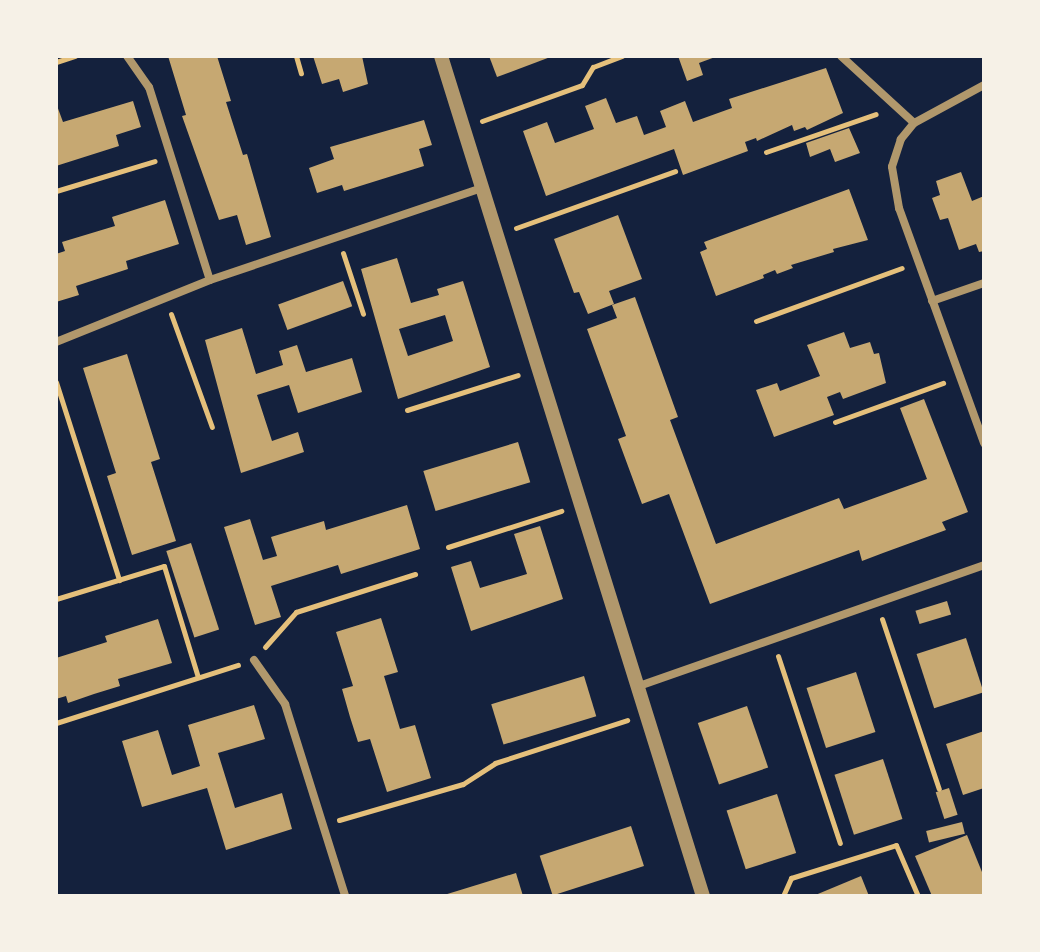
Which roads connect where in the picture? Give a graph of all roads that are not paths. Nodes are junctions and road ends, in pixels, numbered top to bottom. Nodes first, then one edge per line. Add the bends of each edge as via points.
1 (127, 56) edge
2 (441, 56) edge
3 (841, 56) edge
4 (984, 85) edge
5 (914, 123) junction
6 (482, 188) junction
7 (210, 280) junction
8 (984, 283) edge
9 (932, 301) junction
10 (56, 342) edge
11 (984, 443) edge
12 (984, 565) edge
13 (254, 660) road end
14 (639, 686) junction
15 (699, 895) edge
16 (345, 896) edge

1 - 7 street via 149,87
2 - 6 street
3 - 5 street
4 - 5 street
5 - 9 street via 901,139 892,167 899,208
6 - 7 street
6 - 14 street
7 - 10 street
8 - 9 street
9 - 11 street
12 - 14 street
13 - 16 street via 285,704
14 - 15 street

